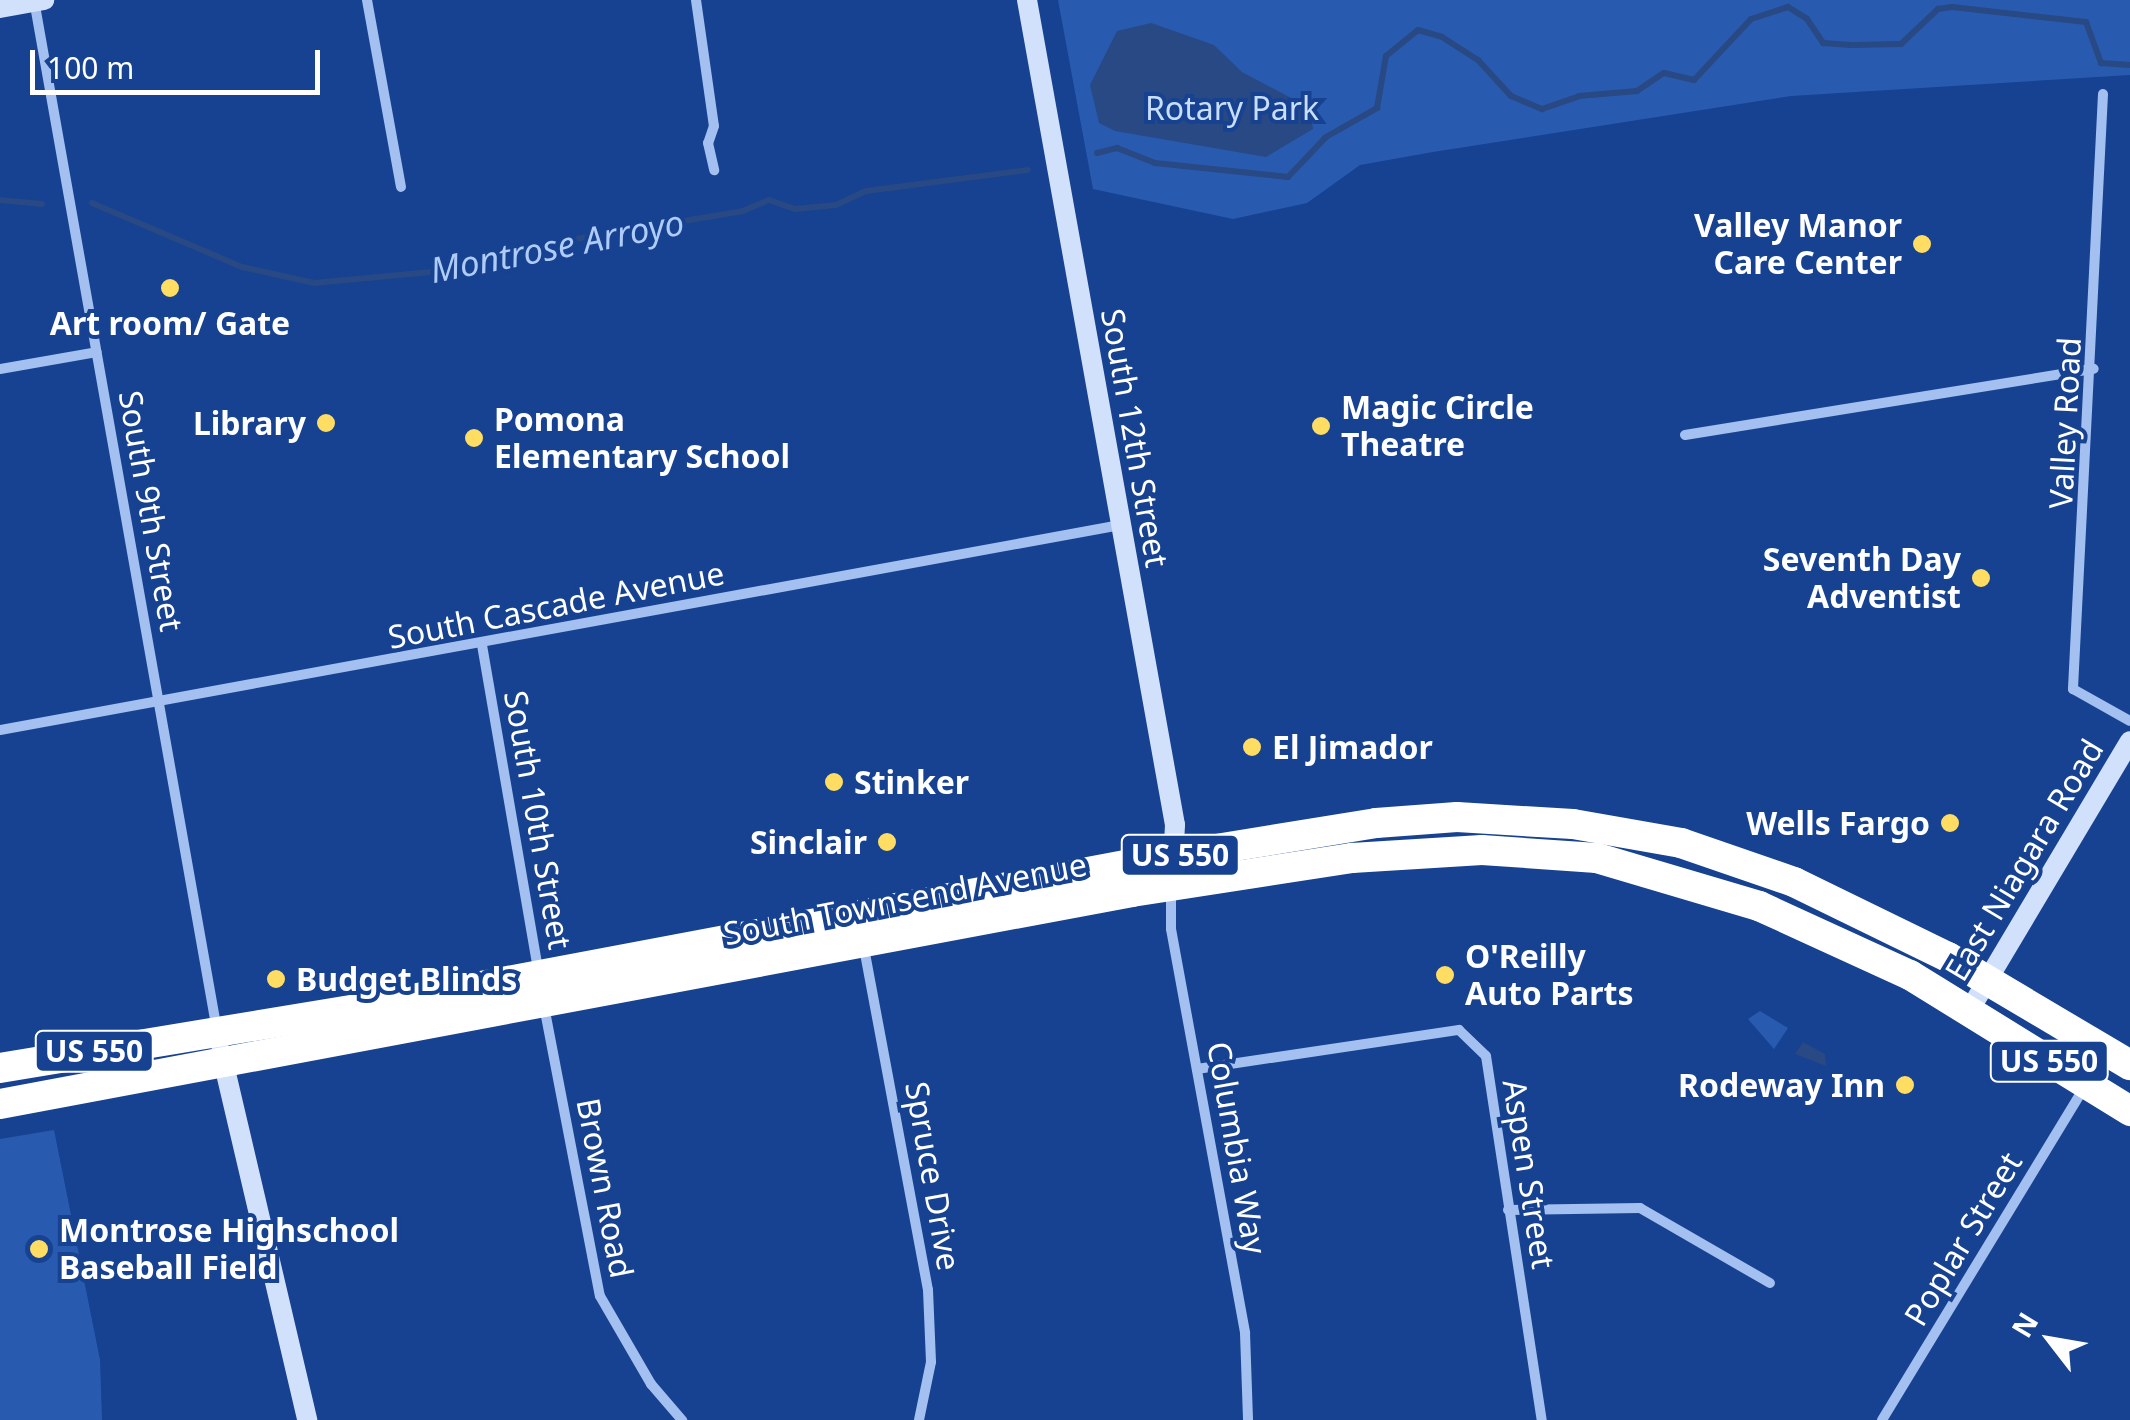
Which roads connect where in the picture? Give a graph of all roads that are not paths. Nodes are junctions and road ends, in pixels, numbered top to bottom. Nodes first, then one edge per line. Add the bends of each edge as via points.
1 (367, 0) edge
2 (696, 0) edge
3 (1027, 0) edge
4 (37, 1) edge
5 (0, 8) edge
6 (2103, 94) dead end
7 (714, 170) dead end
8 (401, 187) dead end
9 (97, 352) junction
10 (2094, 369) junction
11 (0, 370) edge
12 (1685, 435) dead end
13 (1121, 524) junction
14 (482, 646) junction
15 (160, 703) junction
16 (2130, 721) edge
17 (0, 730) edge
18 (2130, 741) edge
19 (1172, 871) junction
20 (863, 943) junction
21 (538, 972) junction
22 (1987, 979) junction
23 (543, 1003) junction
24 (1968, 1011) junction
25 (220, 1047) junction
26 (2130, 1065) edge
27 (0, 1068) edge
28 (1197, 1070) junction
29 (2086, 1084) junction
30 (0, 1104) edge
31 (2130, 1110) edge
32 (1508, 1210) junction
33 (1770, 1283) dead end
34 (308, 1420) edge
35 (682, 1420) edge
36 (919, 1420) edge
37 (1248, 1420) edge
38 (1542, 1420) edge
39 (1882, 1420) edge

1 - 8 street
2 - 7 street
3 - 13 street, South 12th Street
4 - 5 street
4 - 9 street, South 9th Street
6 - 10 street, Valley Road
9 - 11 street
9 - 15 street, South 9th Street
10 - 12 street
10 - 16 street, Valley Road via 2074,689
13 - 14 street, South Cascade Avenue
13 - 19 street, South 12th Street via 1175,825
14 - 15 street, South Cascade Avenue
14 - 21 street, South 10th Street
15 - 17 street, South Cascade Avenue
15 - 25 street, South 9th Street
18 - 22 street, East Niagara Road
19 - 20 highway, South Townsend Avenue / US 550
19 - 21 highway, South Townsend Avenue / US 550
19 - 22 highway, South Townsend Avenue / US 550 via 1376,823 1457,817 1574,824 1681,843 1794,882
19 - 24 highway, South Townsend Avenue / US 550 via 1438,852 1597,858 1759,906 1864,951
19 - 28 street, Columbia Way via 1171,929
20 - 23 highway, South Townsend Avenue / US 550
20 - 36 street, Spruce Drive via 928,1290 931,1362
21 - 23 street, South 10th Street
21 - 25 highway, South Townsend Avenue / US 550
22 - 24 street, East Niagara Road
22 - 26 highway, South Townsend Avenue / US 550
23 - 25 highway, South Townsend Avenue / US 550
23 - 35 street, Brown Road via 600,1296 651,1384
24 - 29 highway, South Townsend Avenue / US 550
25 - 27 highway, South Townsend Avenue / US 550
25 - 30 highway, South Townsend Avenue / US 550
25 - 34 street
28 - 32 street, Aspen Street via 1459,1030 1486,1056
28 - 37 street, Columbia Way via 1244,1333
29 - 31 highway, South Townsend Avenue / US 550
29 - 39 street, Poplar Street
32 - 33 street via 1640,1208
32 - 38 street, Aspen Street

